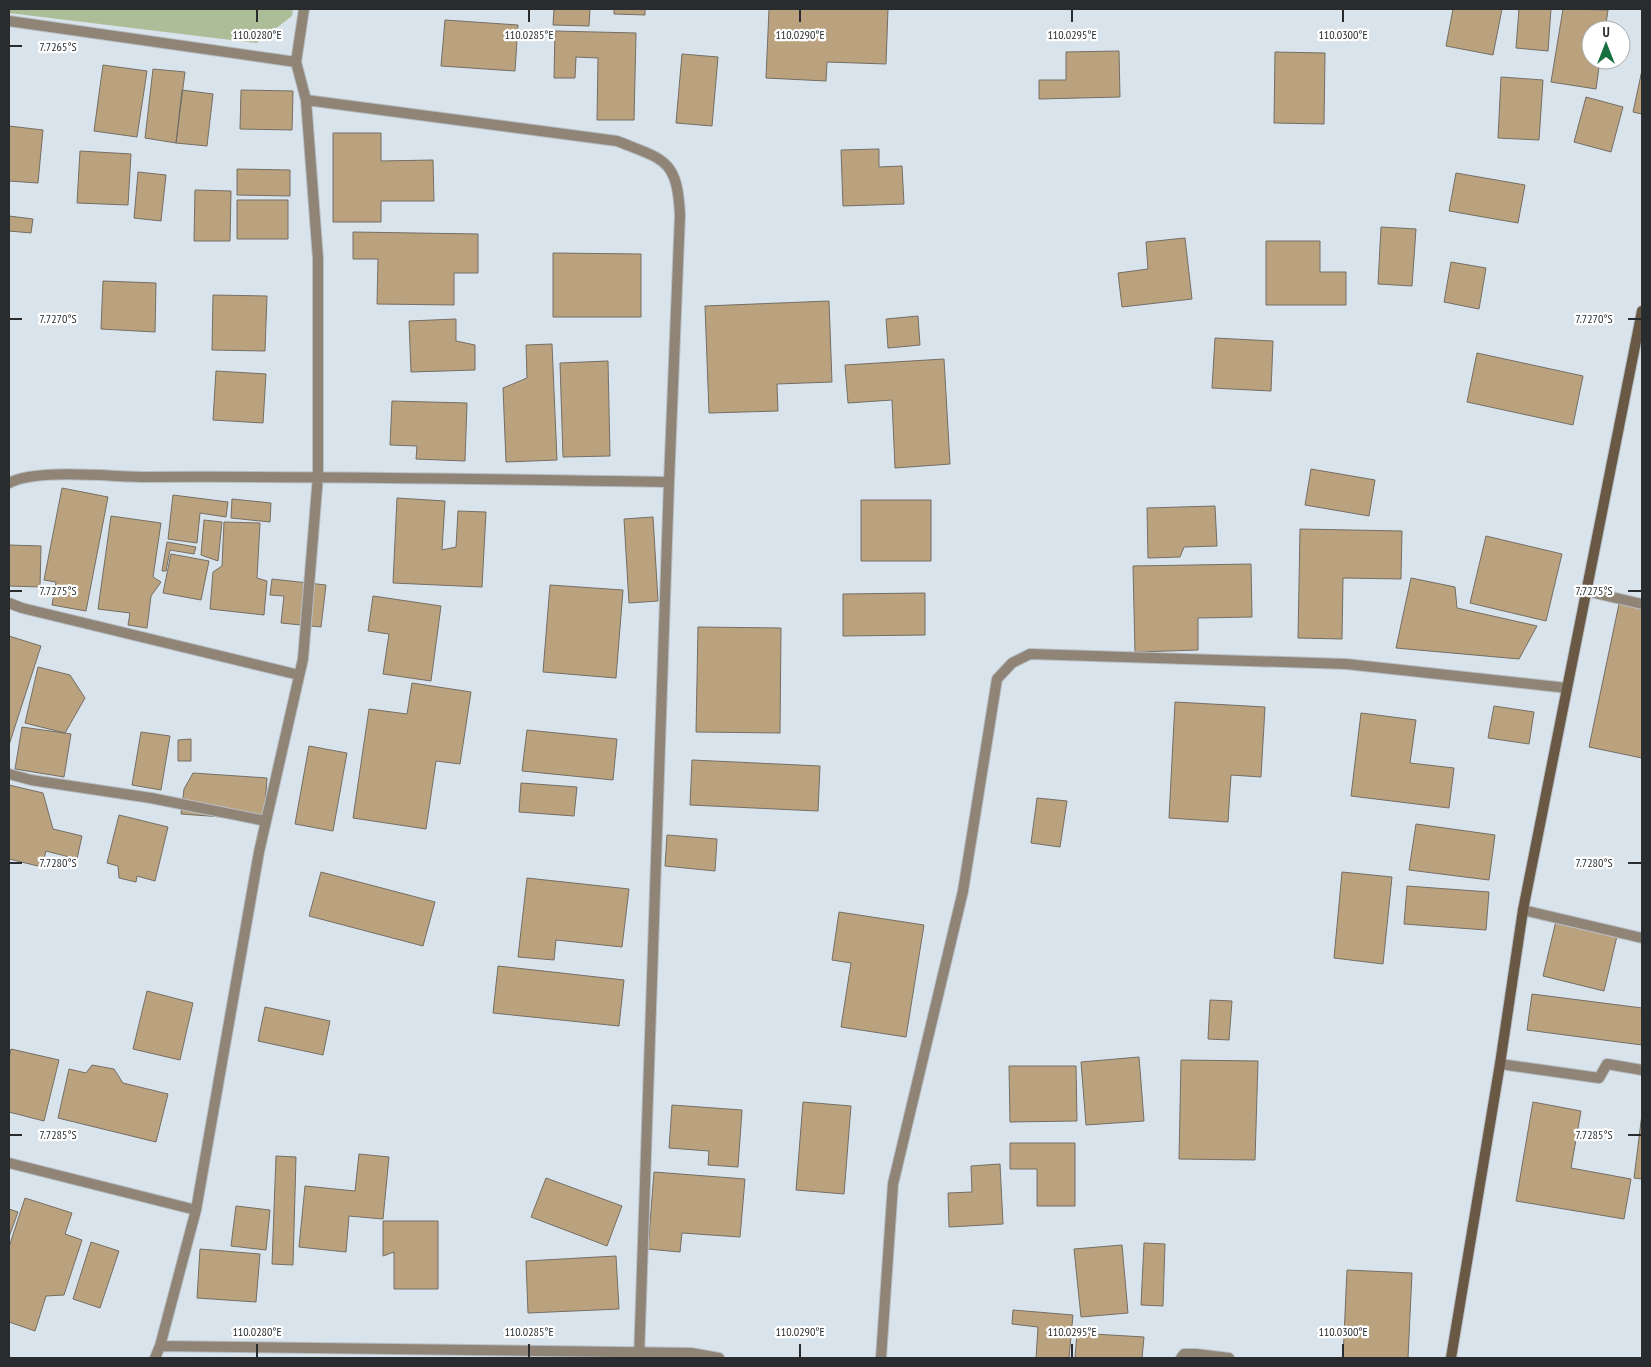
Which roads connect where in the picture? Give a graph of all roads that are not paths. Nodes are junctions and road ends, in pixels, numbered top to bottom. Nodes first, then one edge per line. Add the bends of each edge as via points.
1 (304, 9) edge
2 (9, 21) edge
3 (296, 62) junction
4 (306, 100) junction
5 (1642, 312) edge
6 (318, 476) junction
7 (669, 482) junction
8 (9, 483) edge
9 (1586, 591) junction
10 (9, 603) edge
11 (1642, 604) edge
12 (299, 675) junction
13 (1566, 688) junction
14 (9, 774) edge
15 (266, 821) junction
16 (1522, 910) junction
17 (1642, 938) edge
18 (1500, 1064) junction
19 (1642, 1070) edge
20 (9, 1163) edge
21 (196, 1210) junction
22 (160, 1346) junction
23 (640, 1355) edge
24 (155, 1358) edge
25 (719, 1358) edge
26 (881, 1358) edge
27 (1181, 1358) edge
28 (1229, 1358) edge
29 (1451, 1358) edge

1 - 3 street
2 - 3 street
3 - 4 street
4 - 6 street via 318,259
4 - 7 street via 617,141 659,158 673,173 679,189 680,214
5 - 9 main road
6 - 7 street
6 - 8 street via 68,475 21,478
6 - 12 street
7 - 23 street
9 - 11 street
9 - 13 main road
10 - 12 street
12 - 15 street
13 - 16 main road
13 - 26 street via 1346,664 1030,654 1012,663 998,679 963,891 893,1184
14 - 15 street
15 - 21 street
16 - 17 street
16 - 18 main road
18 - 19 street via 1599,1078 1607,1064
18 - 29 main road
20 - 21 street
21 - 22 street
22 - 23 street
22 - 24 street
23 - 25 street via 691,1353
27 - 28 street via 1184,1354 1196,1354

